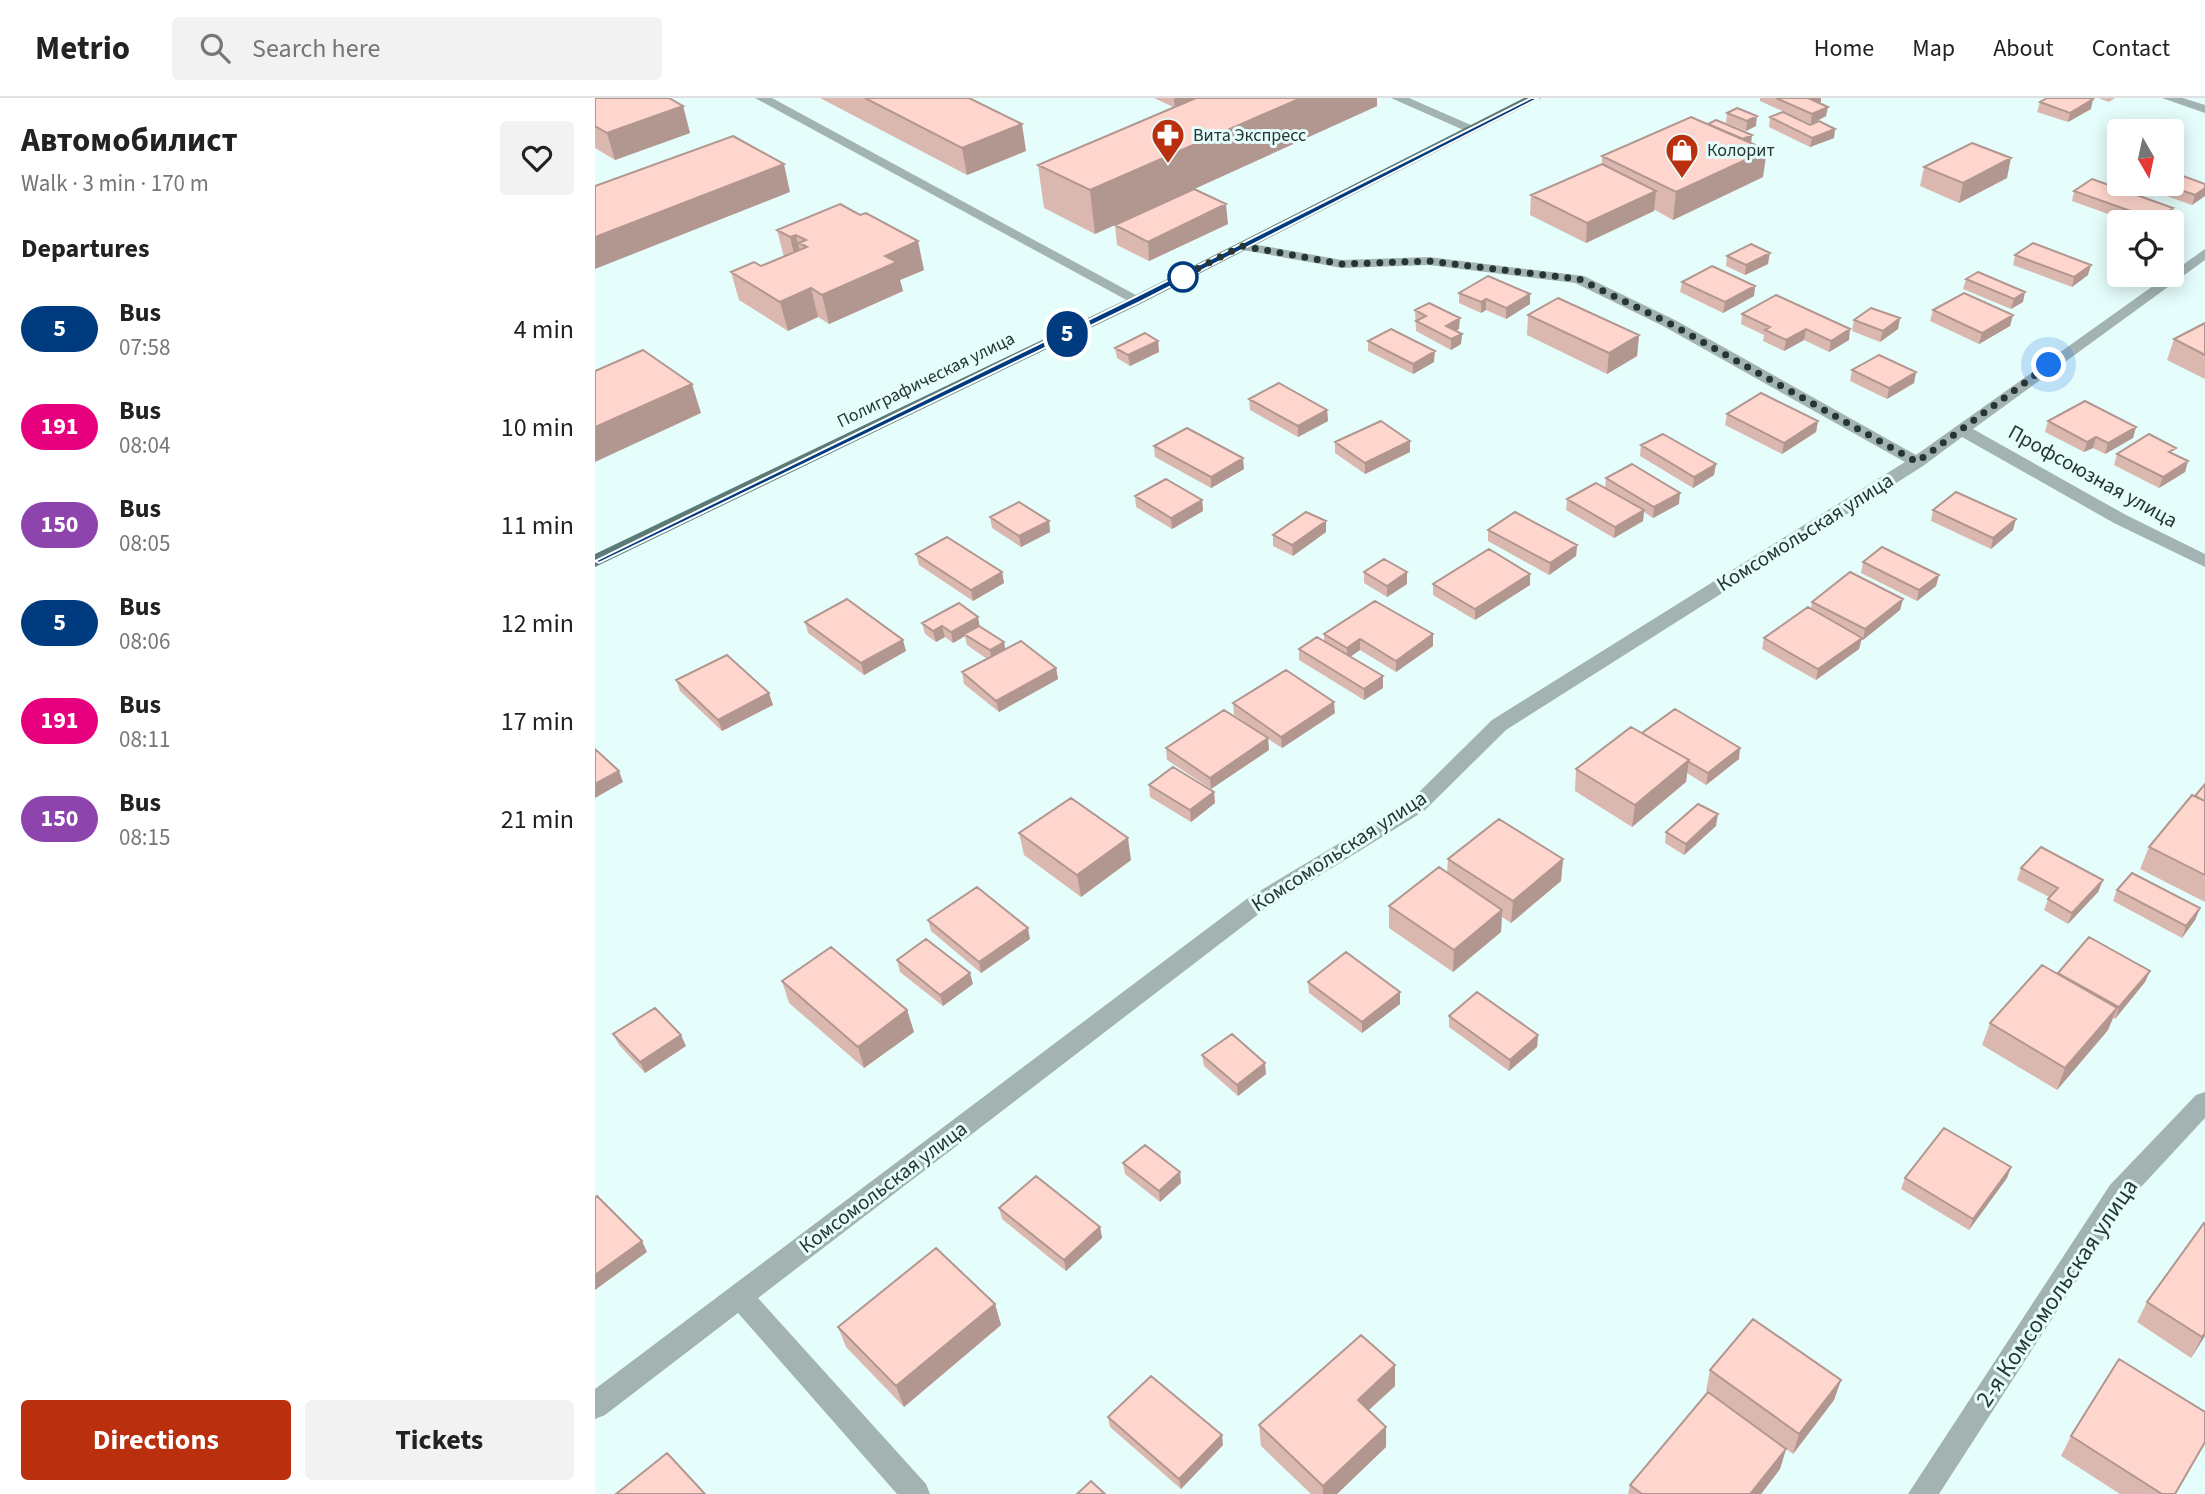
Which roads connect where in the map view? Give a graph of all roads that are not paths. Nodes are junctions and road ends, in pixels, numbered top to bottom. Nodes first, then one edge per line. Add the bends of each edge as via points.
1 (762, 98) edge
2 (1398, 98) edge
3 (1534, 98) edge
4 (2169, 98) edge
5 (2205, 109) edge
6 (1473, 129) junction
7 (1242, 246) junction
8 (2205, 253) edge
9 (1136, 300) junction
10 (1960, 429) junction
11 (1917, 462) junction
12 (595, 561) edge
13 (2205, 561) edge
14 (2205, 1102) edge
15 (739, 1295) junction
16 (595, 1406) edge
17 (916, 1494) edge
18 (1922, 1494) edge

1 - 9 street
2 - 6 street
3 - 6 main road, Полиграфическая улица
4 - 5 street
6 - 7 main road, Полиграфическая улица
7 - 9 main road, Полиграфическая улица
7 - 11 street via 1342,264 1429,261 1579,279 1669,323
8 - 10 street, Комсомольская улица
9 - 12 main road, Полиграфическая улица
10 - 11 street, Комсомольская улица
10 - 13 street, Профсоюзная улица
11 - 15 street, Комсомольская улица via 1499,725 1417,806 1256,904
14 - 18 street, 2-я Комсомольская улица via 2119,1193
15 - 16 street, Комсомольская улица
15 - 17 street

